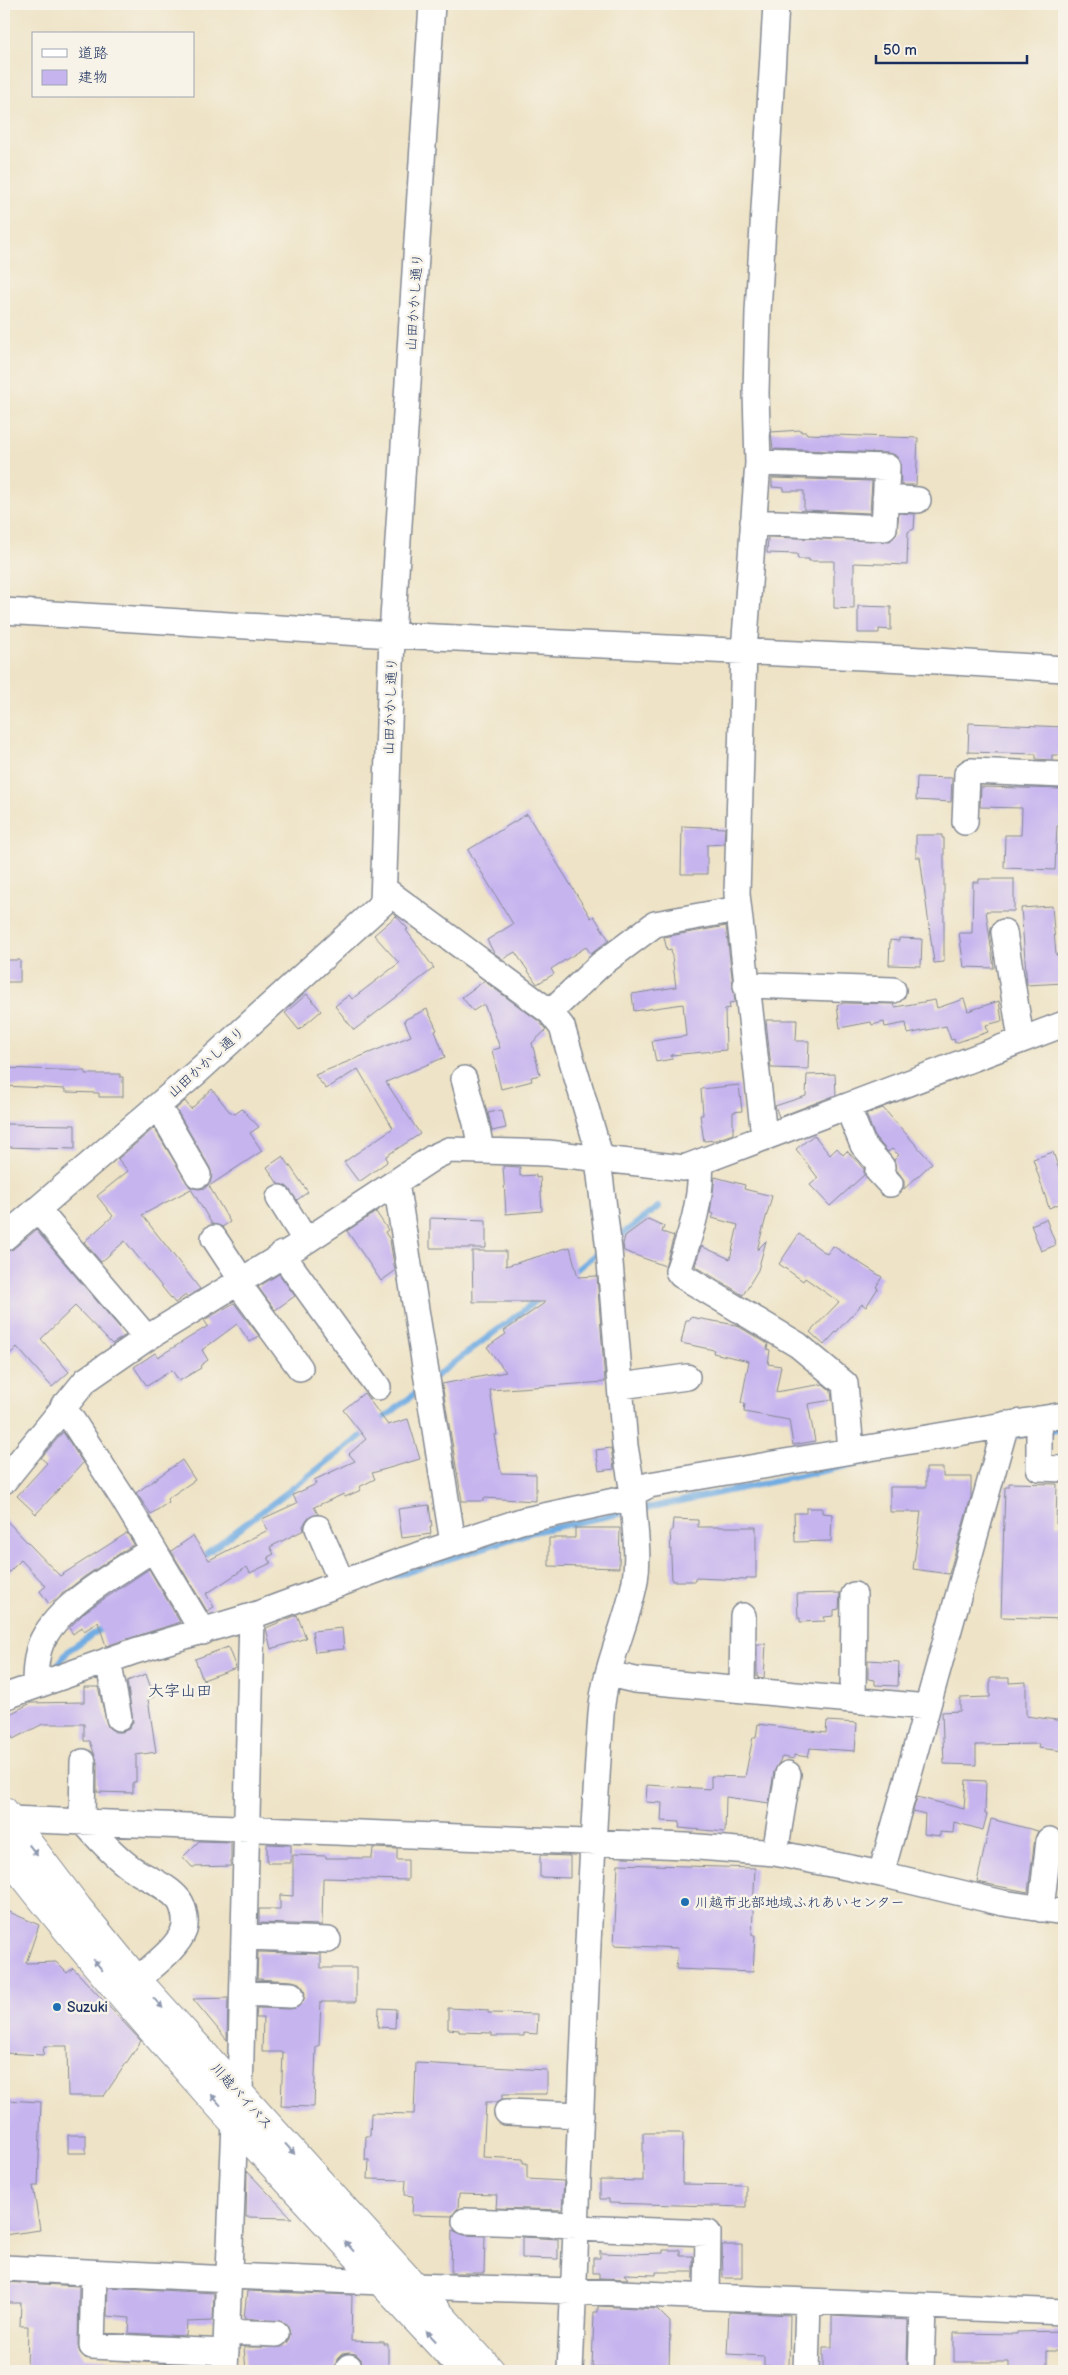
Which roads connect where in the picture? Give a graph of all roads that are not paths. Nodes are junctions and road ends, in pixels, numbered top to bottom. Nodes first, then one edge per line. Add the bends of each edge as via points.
1 (432, 4) edge
2 (776, 4) edge
3 (758, 463) junction
4 (886, 498) junction
5 (918, 500) dead end
6 (753, 522) junction
7 (4, 611) edge
8 (392, 635) junction
9 (744, 651) junction
10 (1064, 669) edge
11 (1064, 775) edge
12 (965, 822) dead end
13 (384, 889) junction
14 (738, 909) junction
15 (1004, 932) dead end
16 (746, 985) junction
17 (893, 990) dead end
18 (550, 1012) junction
19 (1064, 1024) edge
20 (1021, 1039) junction
21 (464, 1079) dead end
22 (158, 1106) junction
23 (847, 1106) junction
24 (764, 1136) junction
25 (481, 1150) junction
26 (600, 1159) junction
27 (700, 1162) junction
28 (405, 1168) junction
29 (198, 1175) dead end
30 (890, 1184) dead end
31 (279, 1198) dead end
32 (37, 1209) junction
33 (4, 1238) edge
34 (214, 1238) dead end
35 (306, 1241) junction
36 (282, 1254) junction
37 (239, 1281) junction
38 (147, 1338) junction
39 (300, 1368) dead end
40 (686, 1377) dead end
41 (621, 1386) junction
42 (378, 1387) dead end
43 (63, 1406) junction
44 (1064, 1415) edge
45 (1039, 1419) junction
46 (1006, 1424) junction
47 (851, 1450) junction
48 (1064, 1469) edge
49 (4, 1481) edge
50 (633, 1495) junction
51 (318, 1528) dead end
52 (453, 1543) junction
53 (154, 1549) junction
54 (342, 1583) junction
55 (854, 1595) dead end
56 (252, 1616) junction
57 (742, 1616) dead end
58 (204, 1632) junction
59 (108, 1660) junction
60 (609, 1674) junction
61 (35, 1685) junction
62 (742, 1688) junction
63 (4, 1697) edge
64 (854, 1699) junction
65 (927, 1707) junction
66 (119, 1718) dead end
67 (83, 1762) dead end
68 (788, 1774) dead end
69 (6, 1815) edge
70 (82, 1820) junction
71 (247, 1829) junction
72 (1049, 1840) dead end
73 (592, 1844) junction
74 (4, 1851) edge
75 (774, 1854) junction
76 (880, 1874) junction
77 (1053, 1910) edge
78 (245, 1937) junction
79 (328, 1940) dead end
80 (137, 1980) junction
81 (243, 1993) junction
82 (291, 1995) dead end
83 (240, 2093) junction
84 (507, 2112) dead end
85 (581, 2115) junction
86 (235, 2122) junction
87 (466, 2221) dead end
88 (577, 2227) junction
89 (4, 2268) edge
90 (94, 2274) junction
91 (230, 2277) junction
92 (382, 2282) junction
93 (414, 2286) junction
94 (574, 2291) junction
95 (707, 2297) junction
96 (808, 2302) junction
97 (923, 2307) junction
98 (1064, 2312) edge
99 (276, 2334) dead end
100 (226, 2352) edge
101 (464, 2371) edge
102 (491, 2371) edge
103 (570, 2371) edge
104 (806, 2371) edge
105 (921, 2371) edge

1 - 8 street, 山田かかし通り
2 - 3 street via 758,312
3 - 4 street via 887,467
3 - 6 street
4 - 5 street
4 - 6 street via 884,528
6 - 9 street
7 - 8 street
8 - 9 street
8 - 13 street, 山田かかし通り
9 - 10 street
9 - 14 street
11 - 12 street via 971,771 967,774
13 - 18 street
13 - 22 street, 山田かかし通り via 383,902
14 - 16 street
14 - 18 street via 655,924 600,965
15 - 20 street
16 - 17 street
16 - 24 street
18 - 26 street via 562,1026
19 - 20 street
20 - 23 street
21 - 25 street
22 - 29 street
22 - 32 street, 山田かかし通り
23 - 24 street
23 - 30 street via 863,1145 882,1167 878,1171
24 - 27 street
25 - 26 street via 548,1152
25 - 28 street via 449,1150
26 - 27 street via 684,1168
26 - 41 street
27 - 47 street via 702,1181 678,1271 680,1275 798,1345 845,1384
28 - 35 street
28 - 52 street
31 - 35 street
32 - 33 street, 山田かかし通り
32 - 38 street
34 - 37 street
35 - 36 street
36 - 37 street
36 - 42 street
37 - 38 street
37 - 39 street
38 - 43 street via 106,1353
40 - 41 street
41 - 50 street via 625,1446
43 - 49 street
43 - 53 street
44 - 45 street
45 - 46 street
45 - 48 street via 1039,1468
46 - 47 street
46 - 65 street
47 - 50 street via 649,1485
50 - 52 street via 522,1521
50 - 60 street via 638,1551 634,1583
51 - 54 street
52 - 54 street
53 - 58 street
53 - 61 street via 60,1615 42,1640
54 - 56 street
55 - 64 street
56 - 58 street
56 - 71 street
57 - 62 street
58 - 59 street
59 - 61 street
59 - 66 street
60 - 62 street via 635,1680
60 - 73 street via 602,1709
61 - 63 street
62 - 64 street
64 - 65 street
65 - 76 street
67 - 70 street
68 - 75 street
69 - 70 street
69 -> 80 highway, 川越バイパス
70 - 71 street
70 - 80 street via 131,1868 171,1892 181,1902 185,1928 178,1941
71 - 73 street
71 - 78 street
72 - 77 street
73 - 75 street via 686,1846
73 - 85 street
86 -> 74 highway, 川越バイパス via 113,1984
75 - 76 street
76 - 77 street via 1003,1903
78 - 79 street
78 - 81 street
80 -> 83 highway, 川越バイパス
81 - 82 street
81 - 83 street
83 -> 93 highway, 川越バイパス
84 - 85 street
85 - 88 street
86 - 91 street
92 -> 86 highway, 川越バイパス
87 - 88 street
88 - 94 street
88 - 95 street via 708,2233
89 - 90 street
90 - 91 street
90 - 100 street via 92,2346
91 - 92 street
91 - 100 street
101 -> 92 highway, 川越バイパス
93 - 94 street
93 - 102 highway, 川越バイパス
94 - 95 street
94 - 103 street
95 - 96 street
96 - 97 street
96 - 104 street
97 - 98 street
97 - 105 street
99 - 100 street

